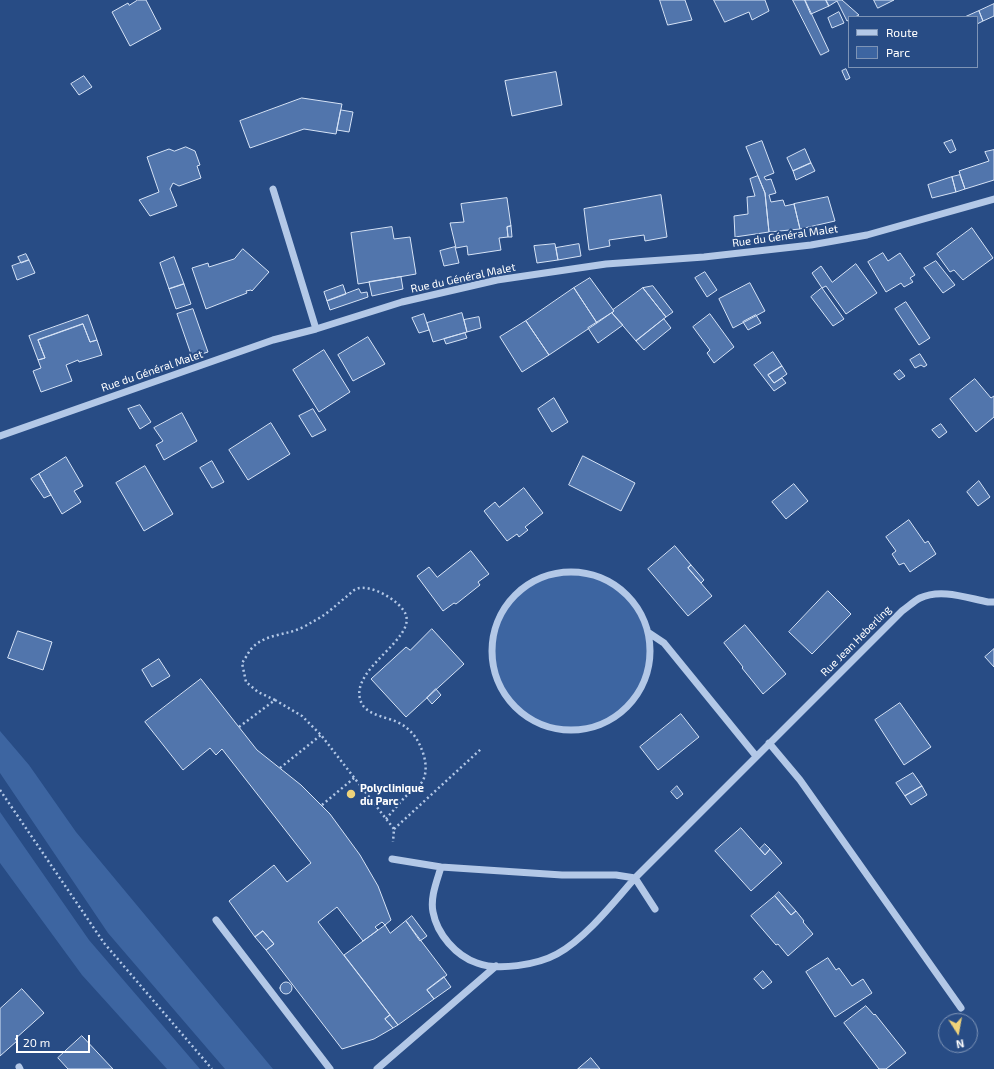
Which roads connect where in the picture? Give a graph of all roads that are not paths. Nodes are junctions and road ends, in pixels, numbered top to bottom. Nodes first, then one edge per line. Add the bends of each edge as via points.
1 (273, 189) dead end
2 (994, 200) edge
3 (316, 329) junction
4 (0, 436) edge
5 (994, 602) edge
6 (649, 633) junction
7 (769, 743) junction
8 (756, 756) junction
9 (392, 859) dead end
10 (441, 867) junction
11 (635, 878) junction
12 (655, 909) dead end
13 (216, 920) dead end
14 (496, 966) junction
15 (961, 1008) dead end
16 (330, 1069) edge
17 (377, 1069) edge

1 - 3 street
2 - 3 street, Rue du Général Malet via 867,234 811,245 704,257 606,264 497,280 402,302
3 - 4 street, Rue du Général Malet via 273,340
5 - 7 street, Rue Jean Heberling via 944,593 920,598 902,611
6 - 6 street via 640,609 617,586 600,576 575,571 549,574 525,585 507,603 495,626 491,652 496,678 509,701 529,719 554,729 580,730 606,723 628,707 643,685 651,660
6 - 8 street via 664,643
7 - 8 street, Rue Jean Heberling
7 - 15 street via 800,780
8 - 11 street, Rue Jean Heberling
9 - 10 street
10 - 11 street
10 - 14 street, Rue Jean Heberling via 432,900 439,930 461,955 477,963
11 - 12 street
11 - 14 street, Rue Jean Heberling via 598,919 557,954 525,964
13 - 16 street
14 - 17 street

